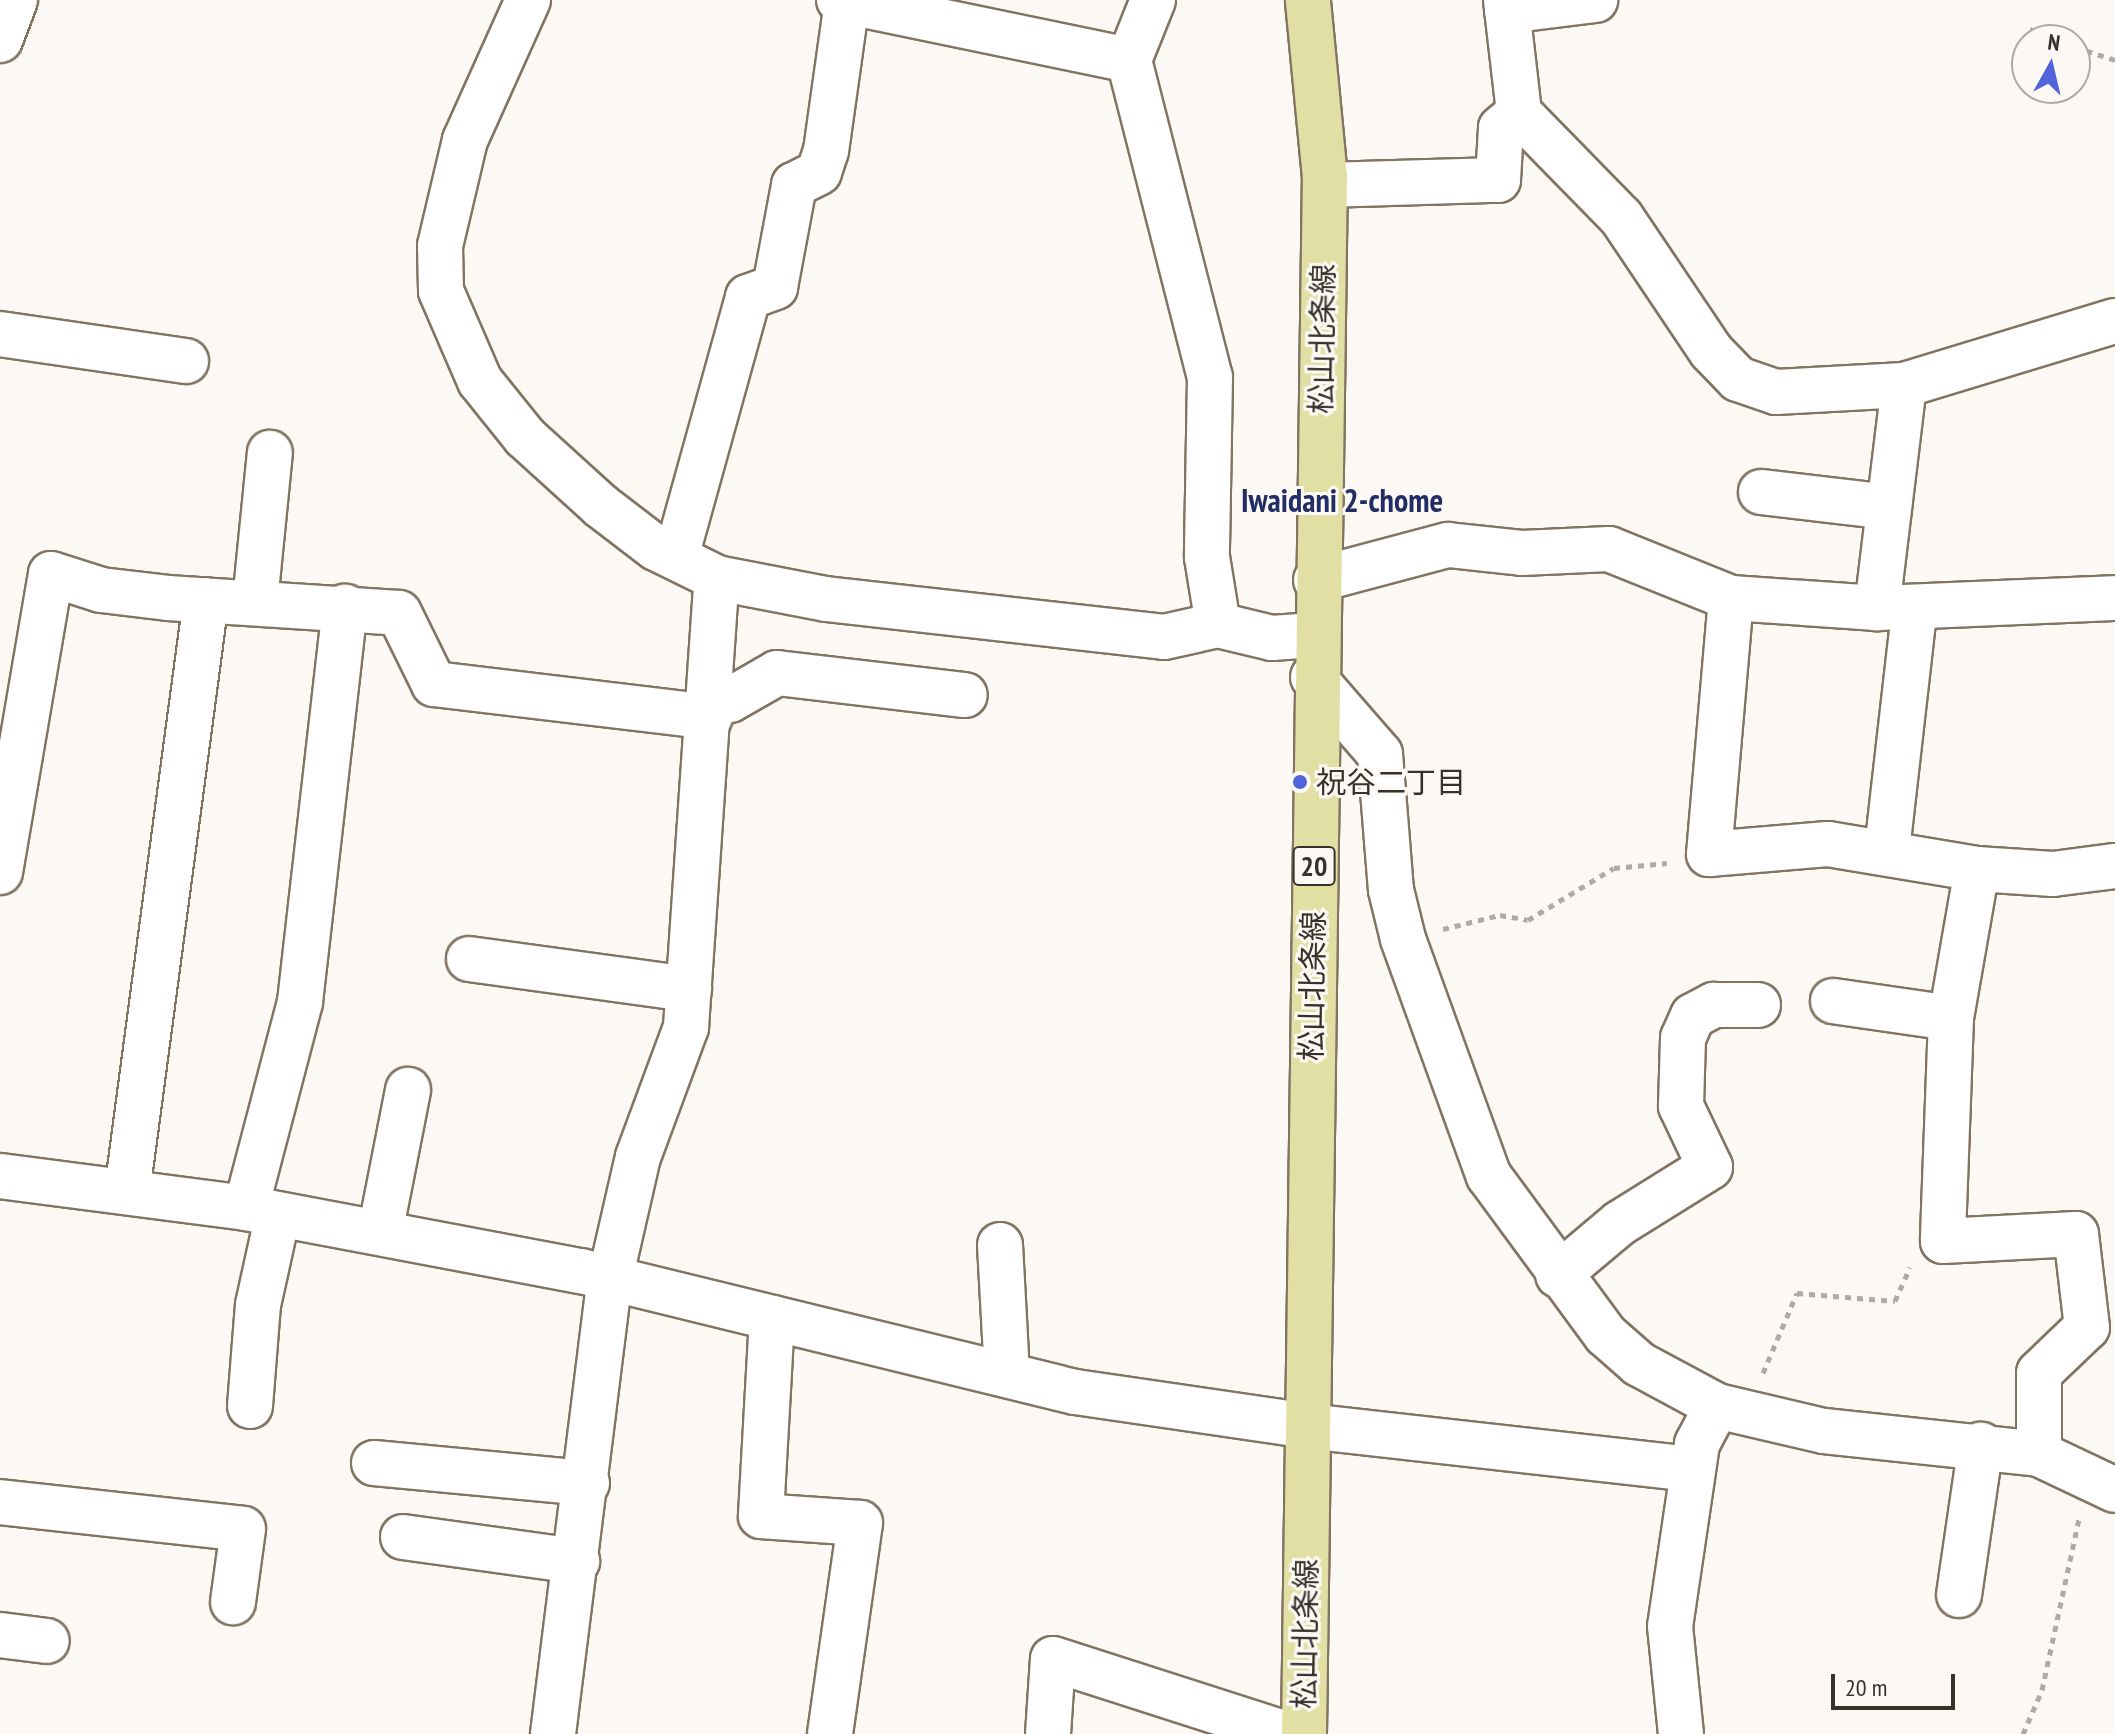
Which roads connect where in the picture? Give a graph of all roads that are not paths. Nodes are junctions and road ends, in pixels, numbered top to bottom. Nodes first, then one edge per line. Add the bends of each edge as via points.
1 (15, 0) edge
2 (528, 0) edge
3 (1153, 0) edge
4 (1308, 0) edge
5 (1595, 0) edge
6 (843, 1) edge
7 (1507, 6) edge
8 (0, 40) edge
9 (1129, 60) junction
10 (1519, 113) junction
11 (1325, 185) junction
12 (2115, 321) edge
13 (0, 334) edge
14 (186, 361) dead end
15 (1904, 385) junction
16 (270, 453) dead end
17 (1761, 492) dead end
18 (1889, 507) junction
19 (676, 557) junction
20 (717, 578) junction
21 (1316, 580) junction
22 (1731, 598) junction
23 (2115, 598) edge
24 (206, 600) junction
25 (255, 602) junction
26 (345, 607) junction
27 (1895, 610) junction
28 (1218, 625) junction
29 (1313, 656) junction
30 (965, 695) dead end
31 (710, 710) junction
32 (1887, 850) junction
33 (2115, 866) edge
34 (1977, 869) junction
35 (0, 872) edge
36 (469, 959) dead end
37 (689, 989) junction
38 (1833, 1001) dead end
39 (1758, 1005) dead end
40 (1951, 1018) junction
41 (408, 1090) dead end
42 (0, 1176) edge
43 (127, 1192) junction
44 (262, 1211) junction
45 (380, 1233) junction
46 (1000, 1245) dead end
47 (1558, 1275) junction
48 (610, 1279) junction
49 (772, 1318) junction
50 (1007, 1375) junction
51 (250, 1406) dead end
52 (1731, 1410) junction
53 (1308, 1426) junction
54 (1981, 1445) junction
55 (2039, 1454) junction
56 (374, 1463) dead end
57 (1693, 1469) junction
58 (587, 1483) junction
59 (2101, 1484) edge
60 (0, 1502) edge
61 (403, 1537) dead end
62 (577, 1561) junction
63 (1959, 1595) dead end
64 (233, 1602) dead end
65 (0, 1635) edge
66 (47, 1641) dead end
67 (553, 1734) edge
68 (830, 1734) edge
69 (1048, 1734) edge
70 (1287, 1734) edge
71 (1304, 1734) edge
72 (1681, 1734) edge

1 - 8 street
2 - 19 street via 465,140 440,246 441,291 480,381 525,437 601,506
3 - 9 street
4 - 11 main road, 松山北条線 / 20
5 - 7 street
6 - 9 street
6 - 19 street via 826,151 819,172 794,185 782,275 775,287 748,297
7 - 10 street
9 - 28 street via 1210,377 1207,557
10 - 11 street via 1501,128 1498,180
10 - 15 street via 1621,217 1711,351 1738,379 1776,392
11 - 21 main road, 松山北条線 / 20
12 - 15 street
13 - 14 street
15 - 18 street
16 - 25 street
17 - 18 street
18 - 27 street
19 - 20 street
20 - 28 street via 826,599 1164,637
20 - 31 street
21 - 22 street via 1448,545 1522,553 1609,549
21 - 29 main road, 松山北条線 / 20
22 - 27 street
22 - 32 street via 1709,854 1828,844
23 - 27 street
24 - 25 street
24 - 35 street via 101,590 51,574
24 - 43 street
25 - 26 street
26 - 31 street via 399,613 434,684
26 - 44 street via 300,1002
27 - 32 street
28 - 29 street via 1272,638
29 - 47 street via 1380,754 1391,890 1403,939 1489,1176
29 - 53 main road, 松山北条線 / 20
30 - 31 street via 777,673
31 - 37 street
32 - 34 street
33 - 34 street via 2053,874
34 - 40 street
36 - 37 street
37 - 48 street via 686,1027 638,1157
38 - 40 street
39 - 47 street via 1714,1005 1693,1016 1683,1038 1681,1106 1710,1167 1620,1223
40 - 55 street via 1943,1241 2076,1234 2087,1327 2039,1373
41 - 45 street
42 - 43 street
43 - 44 street
44 - 45 street
44 - 51 street
45 - 48 street
46 - 50 street
47 - 52 street via 1639,1364
48 - 49 street
48 - 58 street
49 - 50 street
49 - 68 street via 761,1516 860,1523
50 - 53 street
52 - 54 street via 1837,1432
52 - 57 street
53 - 57 street
53 - 71 main road, 松山北条線 / 20
54 - 55 street
54 - 63 street
55 - 59 street
56 - 58 street
57 - 72 street via 1668,1658
58 - 62 street
60 - 64 street via 243,1529
61 - 62 street
62 - 67 street
65 - 66 street
69 - 70 street via 1053,1659

